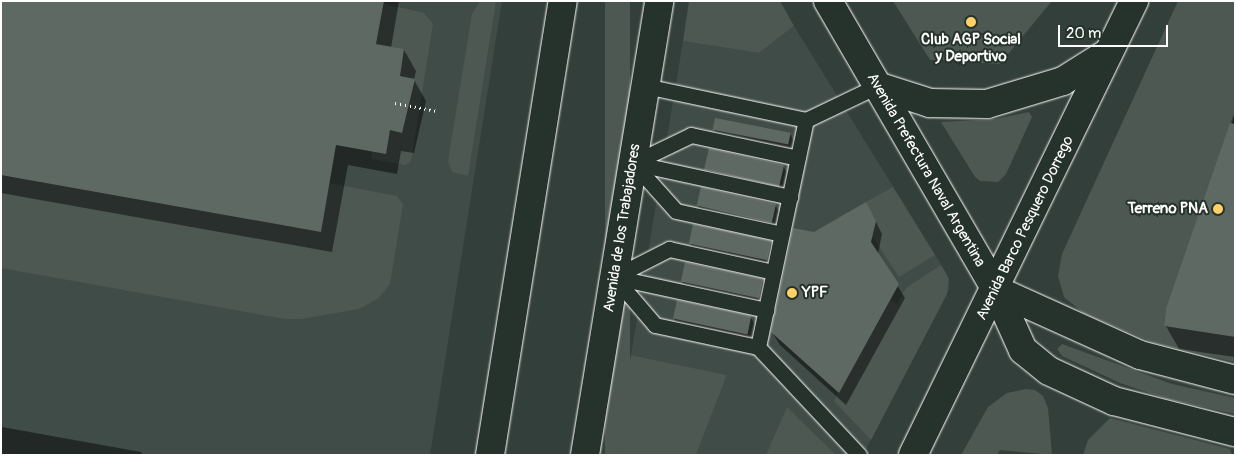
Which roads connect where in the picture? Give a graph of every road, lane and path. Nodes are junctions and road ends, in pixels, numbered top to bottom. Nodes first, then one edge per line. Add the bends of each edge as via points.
1 (563, 1) edge
2 (659, 1) edge
3 (828, 1) edge
4 (1134, 1) edge
5 (1109, 52) junction
6 (645, 86) junction
7 (878, 86) junction
8 (395, 104) dead end
9 (437, 112) dead end
10 (806, 120) junction
11 (798, 158) junction
12 (633, 163) junction
13 (790, 197) junction
14 (782, 234) junction
15 (774, 272) junction
16 (614, 277) junction
17 (996, 290) junction
18 (766, 310) junction
19 (758, 347) junction
20 (1235, 380) edge
21 (1235, 432) edge
22 (490, 455) edge
23 (584, 455) edge
24 (859, 455) edge
25 (914, 455) edge

1 - 22 main road
2 - 6 main road, Avenida de los Trabajadores
3 - 7 main road, Avenida Prefectura Naval Argentina
4 - 5 main road, Avenida Barco Pesquero Dorrego
5 - 7 main road via 1063,81 986,104 930,103
5 - 17 main road, Avenida Barco Pesquero Dorrego
6 - 10 lane
6 - 12 main road, Avenida de los Trabajadores
7 - 10 lane
7 - 17 main road, Avenida Prefectura Naval Argentina
8 - 9 path
10 - 11 lane
11 - 12 lane via 691,135
11 - 13 lane
12 - 13 lane
12 - 14 lane via 676,211
12 - 16 main road, Avenida de los Trabajadores
13 - 14 lane
14 - 15 lane
15 - 16 lane via 669,249
15 - 18 lane
16 - 18 lane
16 - 19 lane via 654,325
16 - 23 main road, Avenida de los Trabajadores
17 - 20 main road via 1140,355
17 - 21 main road, Avenida Prefectura Naval Argentina via 1023,350 1049,371 1114,401
17 - 25 main road, Avenida Barco Pesquero Dorrego
18 - 19 lane
19 - 24 lane

